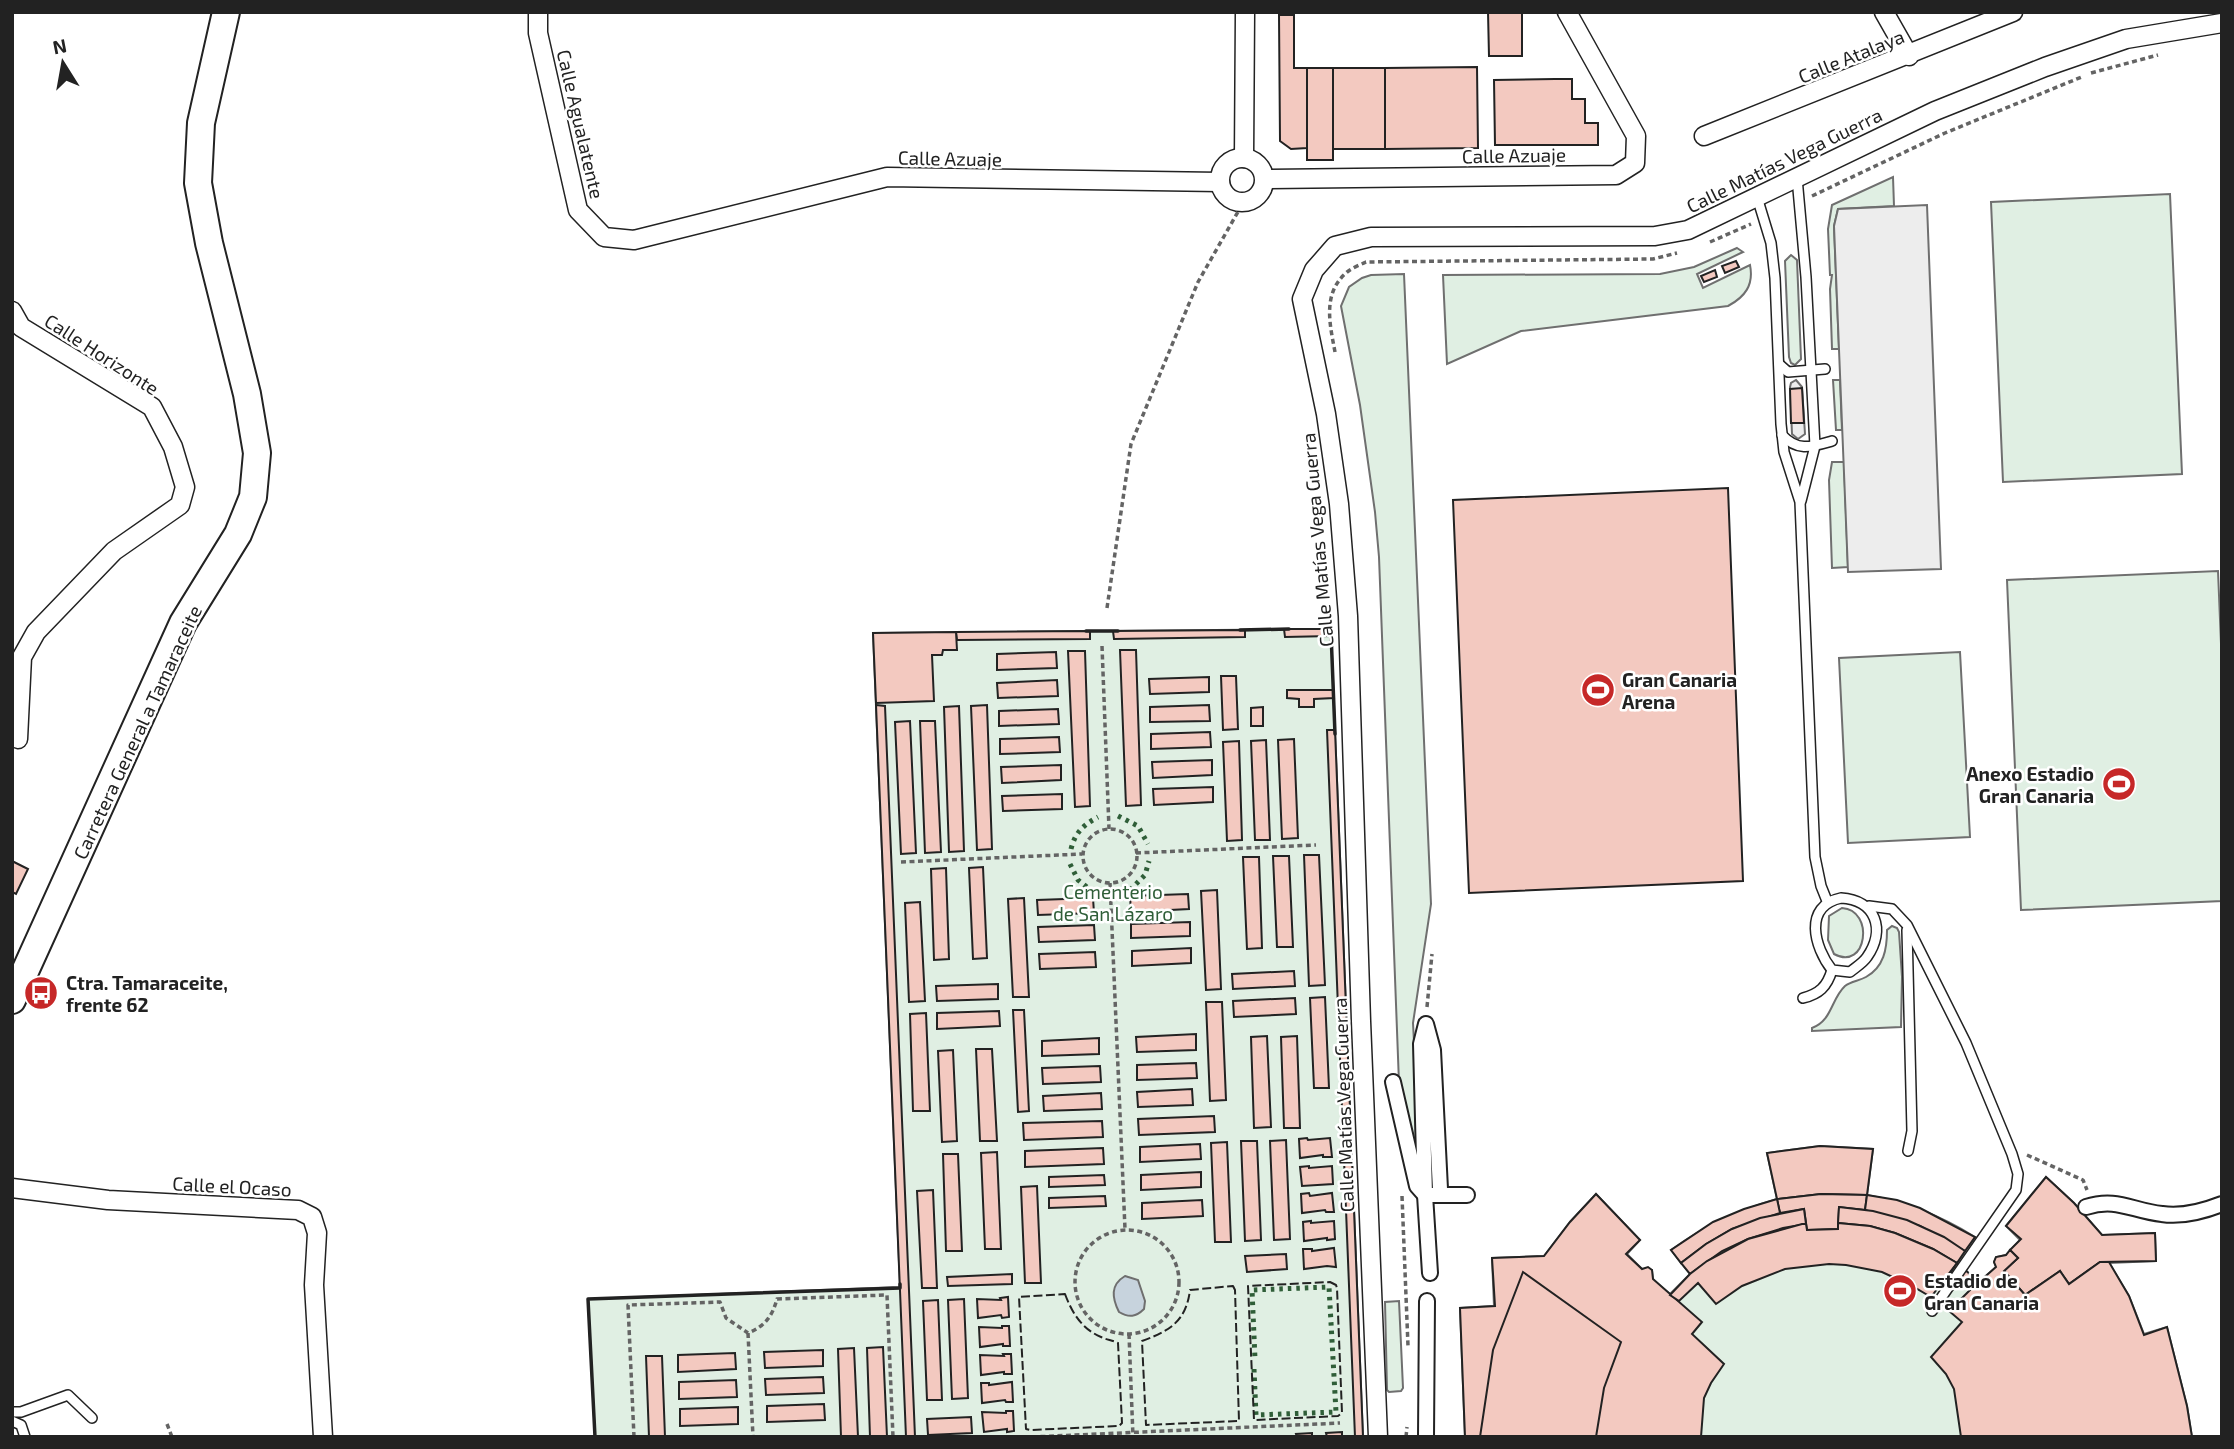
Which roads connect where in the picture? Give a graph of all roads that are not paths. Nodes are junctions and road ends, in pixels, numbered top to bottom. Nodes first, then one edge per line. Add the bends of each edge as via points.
1 (226, 12) edge
2 (538, 12) edge
3 (1245, 12) edge
4 (1567, 12) edge
5 (1884, 12) edge
6 (2013, 12) edge
7 (2222, 23) edge
8 (1909, 56) junction
9 (1704, 136) dead end
10 (1244, 158) junction
11 (1797, 178) junction
12 (1265, 180) junction
13 (1220, 182) junction
14 (1757, 197) junction
15 (604, 237) joint
16 (12, 311) edge
17 (1779, 364) junction
18 (1825, 369) dead end
19 (1810, 371) junction
20 (1782, 435) junction
21 (1832, 441) dead end
22 (1815, 446) junction
23 (1800, 502) junction
24 (18, 739) dead end
25 (1827, 901) junction
26 (1868, 906) junction
27 (1907, 925) junction
28 (1832, 970) junction
29 (1802, 998) dead end
30 (12, 1000) edge
31 (1393, 1082) dead end
32 (1908, 1151) dead end
33 (12, 1188) edge
34 (1440, 1189) dead end
35 (1425, 1195) junction
36 (1467, 1195) dead end
37 (2222, 1204) edge
38 (2090, 1206) road end
39 (1430, 1273) dead end
40 (1427, 1301) dead end
41 (1932, 1311) dead end
42 (12, 1412) edge
43 (92, 1418) dead end
44 (12, 1421) edge
45 (25, 1437) edge
46 (323, 1437) edge
47 (1378, 1437) edge
48 (1426, 1437) edge

1 - 30 main road, Carretera General a Tamaraceite via 201,123 198,183 208,243 247,394 257,453 253,497 238,534 183,623
2 - 15 street, Calle Agualatente via 538,33 578,210
3 - 10 street
4 - 12 street, Calle Azuaje via 1636,136 1635,163 1616,175
5 - 8 street
6 - 8 street, Calle Atalaya
7 - 11 street, Calle Matías Vega Guerra via 2126,39 2045,67 1935,111
8 - 9 street, Calle Atalaya
10 - 12 street via 1256,163
10 - 13 street via 1224,167
11 - 14 street, Calle Matías Vega Guerra
11 - 19 lane
12 - 13 street via 1261,193 1243,202 1230,199
13 - 15 street, Calle Azuaje via 887,177 634,240
14 - 17 lane via 1776,278
14 - 47 street, Calle Matías Vega Guerra via 1688,230 1655,236 1371,237 1335,246 1314,270 1302,299 1326,414 1348,617
16 - 24 street, Calle Horizonte via 20,327 152,407 173,447 185,487 180,505 114,551 36,632 22,657
17 - 19 lane via 1788,372
17 - 20 lane
18 - 19 lane
19 - 22 lane
20 - 22 lane via 1791,445
20 - 23 lane
21 - 22 lane
22 - 23 lane
23 - 25 lane via 1815,857
25 - 26 lane via 1854,899
25 - 28 lane via 1818,910 1815,925 1824,960
26 - 27 lane via 1892,909
26 - 28 lane via 1876,923 1877,941 1866,960 1850,972
27 - 32 lane via 1912,1131
27 - 41 lane via 1966,1043 2018,1174 2016,1190
28 - 29 lane via 1828,984 1815,995
31 - 35 street via 1417,1186
33 - 46 street, Calle el Ocaso via 108,1200 298,1210 312,1217 317,1233 314,1285
34 - 35 street via 1433,1050 1426,1024 1421,1044
35 - 36 street
35 - 39 street
37 - 38 street via 2165,1215 2115,1202
40 - 48 street
42 - 43 lane via 68,1395
44 - 45 lane via 20,1425

